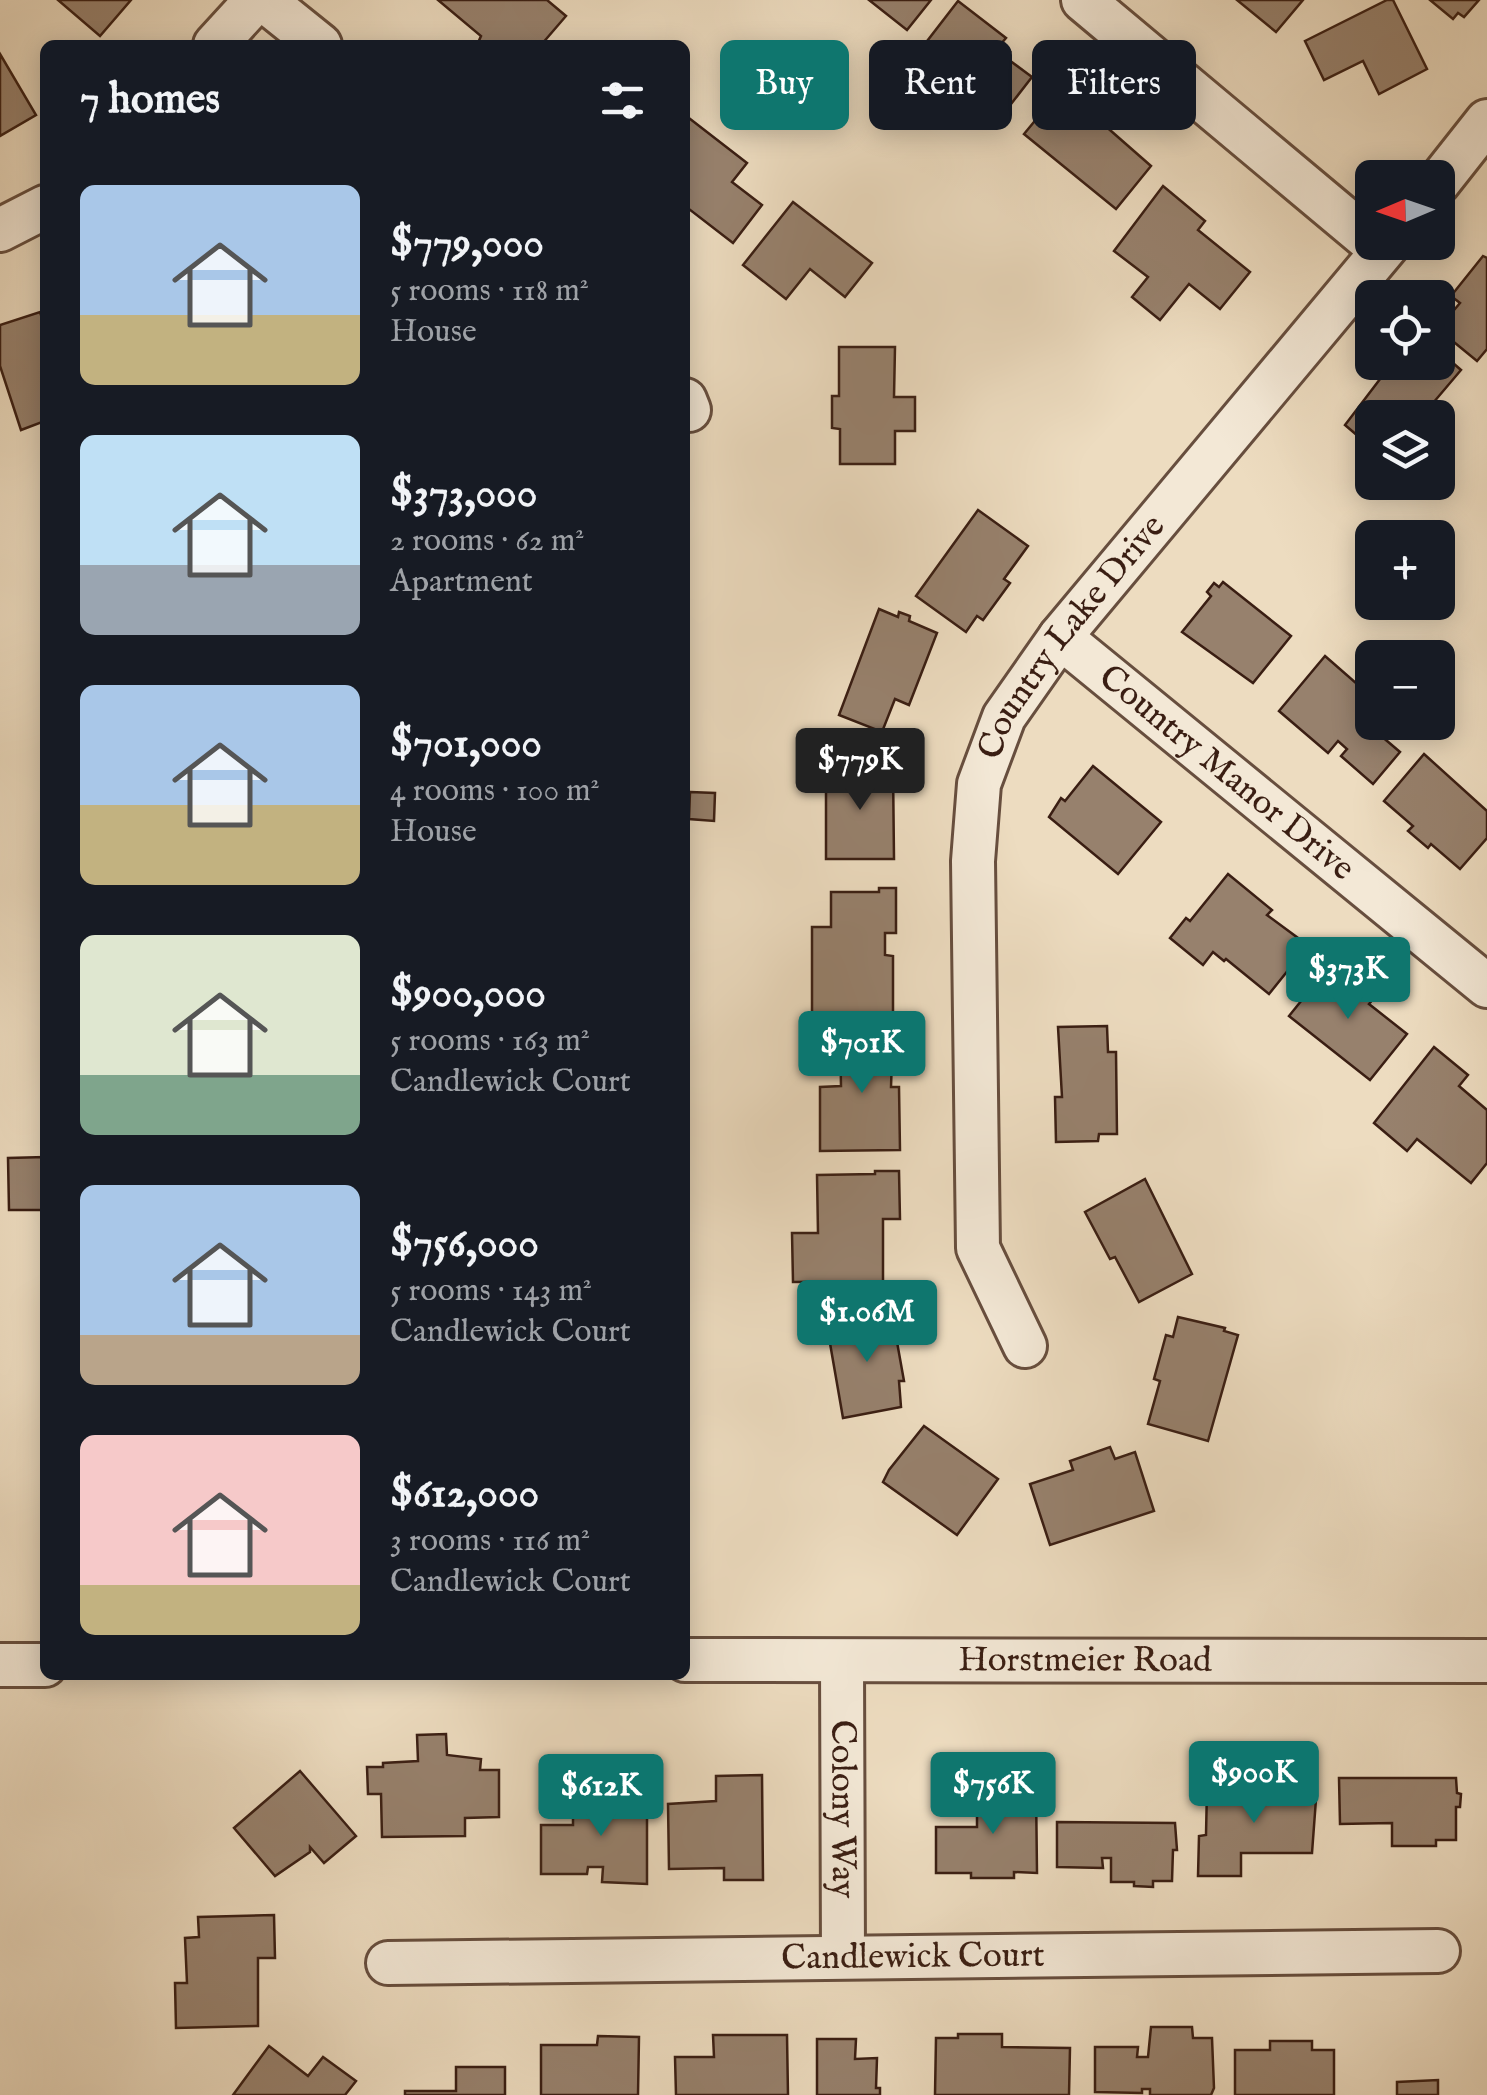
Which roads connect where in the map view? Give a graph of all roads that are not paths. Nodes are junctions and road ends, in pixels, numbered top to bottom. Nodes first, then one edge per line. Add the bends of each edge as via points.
1 (256, 0) edge
2 (264, 0) edge
3 (1083, 0) edge
4 (219, 40) edge
5 (314, 40) edge
6 (1487, 120) edge
7 (1455, 161) edge
8 (40, 210) edge
9 (1355, 224) edge
10 (0, 230) edge
11 (1368, 260) edge
12 (1060, 637) junction
13 (1484, 976) edge
14 (1025, 1346) dead end
15 (690, 1660) edge
16 (842, 1661) junction
17 (1487, 1661) edge
18 (0, 1665) edge
19 (40, 1665) edge
20 (1438, 1951) dead end
21 (843, 1957) junction
22 (388, 1963) dead end

1 - 4 street
2 - 5 street
3 - 9 street
6 - 7 street
8 - 10 street
11 - 12 street, Country Lake Drive
12 - 13 street, Country Manor Drive
12 - 14 street, Country Lake Drive via 1004,717 979,784 973,861 978,1248
15 - 16 street, Horstmeier Road
16 - 17 street, Horstmeier Road
16 - 21 street, Colony Way
18 - 19 street
20 - 21 street, Candlewick Court
21 - 22 street, Candlewick Court

